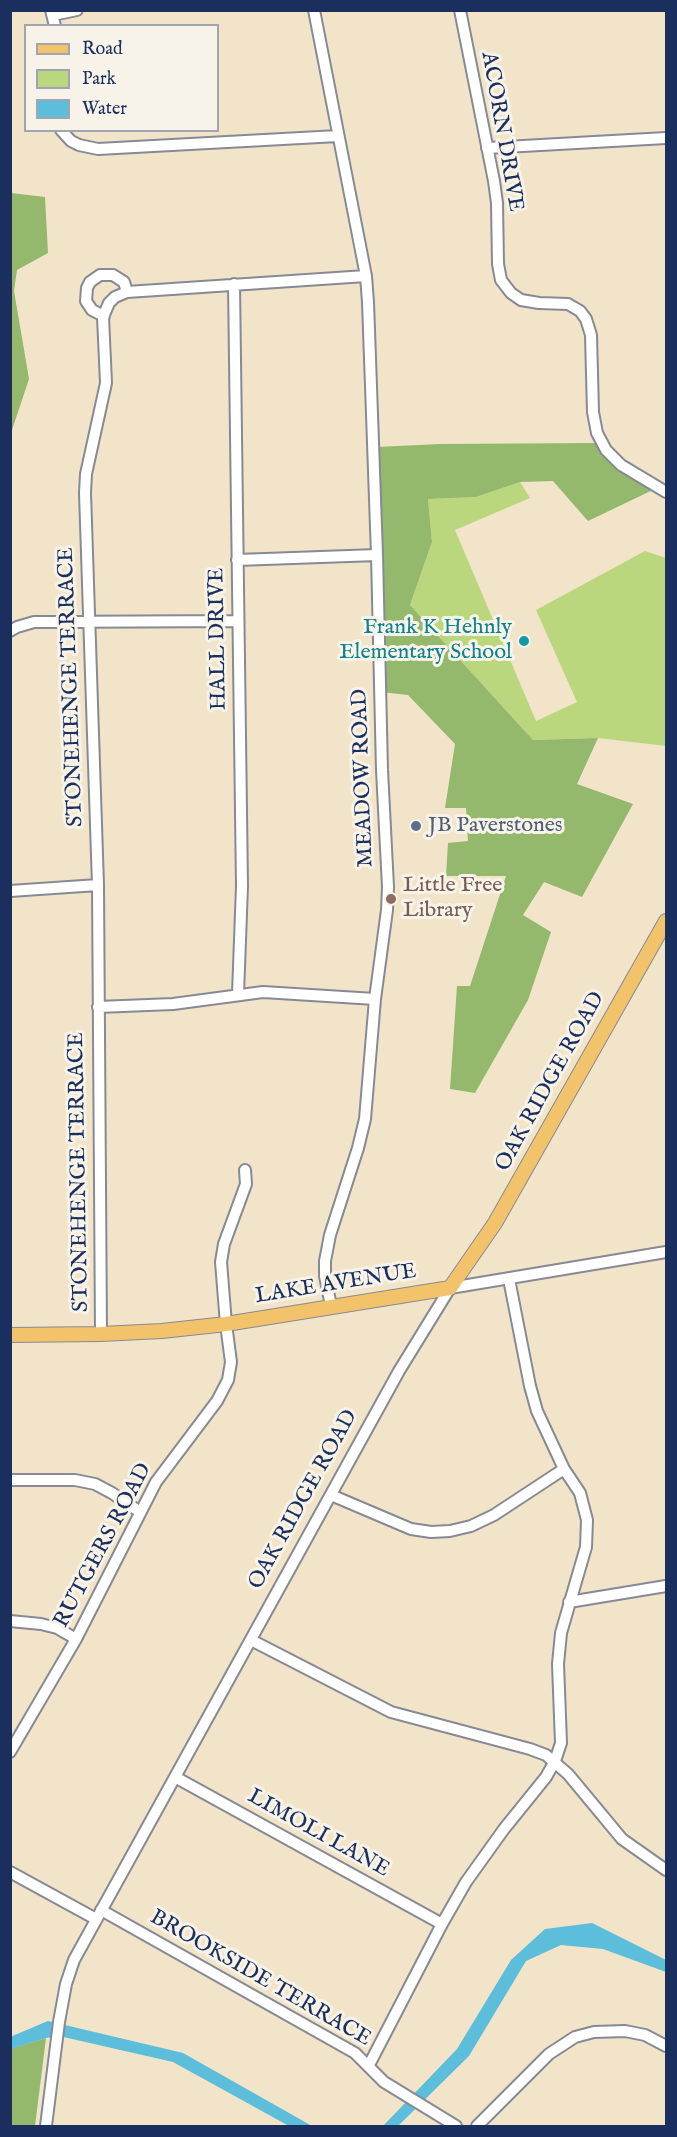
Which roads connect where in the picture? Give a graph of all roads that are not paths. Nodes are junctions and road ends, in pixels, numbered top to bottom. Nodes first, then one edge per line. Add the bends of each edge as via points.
1 (77, 10) edge
2 (314, 10) edge
3 (460, 10) edge
4 (53, 17) edge
5 (63, 132) edge
6 (338, 136) junction
7 (666, 138) edge
8 (487, 148) junction
9 (366, 276) junction
10 (234, 284) junction
11 (127, 291) junction
12 (104, 316) junction
13 (666, 492) edge
14 (377, 555) junction
15 (237, 560) junction
16 (238, 621) junction
17 (89, 622) junction
18 (10, 631) edge
19 (98, 885) junction
20 (10, 891) edge
21 (666, 921) edge
22 (238, 994) junction
23 (375, 999) junction
24 (98, 1007) junction
25 (245, 1170) dead end
26 (666, 1252) edge
27 (509, 1279) junction
28 (450, 1288) junction
29 (331, 1306) junction
30 (226, 1324) junction
31 (101, 1334) junction
32 (10, 1335) edge
33 (564, 1468) junction
34 (10, 1480) edge
35 (331, 1494) junction
36 (140, 1512) junction
37 (666, 1586) edge
38 (569, 1602) junction
39 (10, 1621) edge
40 (76, 1639) junction
41 (251, 1640) junction
42 (10, 1752) edge
43 (555, 1761) junction
44 (175, 1777) junction
45 (666, 1870) edge
46 (10, 1872) edge
47 (99, 1915) junction
48 (442, 1924) junction
49 (666, 2046) edge
50 (369, 2065) junction
51 (46, 2127) edge
52 (456, 2127) edge
53 (477, 2127) edge

1 - 4 street
2 - 6 street, MEADOW ROAD
3 - 8 street, ACORN DRIVE
5 - 6 street via 79,145 98,148
6 - 9 street, MEADOW ROAD
7 - 8 street
8 - 13 street, ACORN DRIVE via 497,203 501,280 521,300 561,302 574,307 586,319 597,434 621,465
9 - 10 street
9 - 14 street, MEADOW ROAD
10 - 11 street
10 - 15 street, HALL DRIVE
11 - 12 street via 109,303
11 - 12 street via 124,282 113,275 100,274 90,282 86,301 92,310
12 - 17 street, STONEHENGE TERRACE via 106,383 85,483
14 - 15 street
14 - 23 street, MEADOW ROAD via 388,887
15 - 16 street, HALL DRIVE
16 - 17 street
16 - 22 street, HALL DRIVE via 242,886
17 - 18 street via 34,622
17 - 19 street, STONEHENGE TERRACE
19 - 20 street
19 - 24 street, STONEHENGE TERRACE
21 - 28 main road, OAK RIDGE ROAD via 495,1223
22 - 23 street
22 - 24 street via 173,1004
23 - 29 street, MEADOW ROAD via 365,1119 325,1261
24 - 31 street, STONEHENGE TERRACE
25 - 30 street, RUTGERS ROAD via 246,1184 221,1262
26 - 27 street, LAKE AVENUE
27 - 28 street, LAKE AVENUE
27 - 33 street via 537,1411
28 - 29 main road, LAKE AVENUE
28 - 35 street, OAK RIDGE ROAD
29 - 30 main road, LAKE AVENUE
30 - 31 main road, LAKE AVENUE
30 - 36 street, RUTGERS ROAD via 231,1362 228,1380 217,1401 156,1482
31 - 32 main road, LAKE AVENUE
33 - 35 street via 494,1515 450,1531 411,1529
33 - 38 street via 580,1493 588,1529
34 - 36 street via 75,1480 95,1484
35 - 41 street, OAK RIDGE ROAD
36 - 40 street, RUTGERS ROAD
37 - 38 street
38 - 43 street via 558,1664 561,1743
39 - 40 street via 57,1628
40 - 42 street, RUTGERS ROAD
41 - 43 street via 391,1712 530,1749
41 - 44 street, OAK RIDGE ROAD
43 - 45 street via 622,1839
43 - 48 street via 466,1882
44 - 47 street, OAK RIDGE ROAD
44 - 48 street, LIMOLI LANE
46 - 47 street, BROOKSIDE TERRACE
47 - 50 street, BROOKSIDE TERRACE via 355,2053
47 - 51 street, OAK RIDGE ROAD via 70,1971 56,2038
48 - 50 street
49 - 53 street via 645,2035 625,2031 594,2031 575,2037 549,2054
50 - 52 street, BROOKSIDE TERRACE via 384,2082

